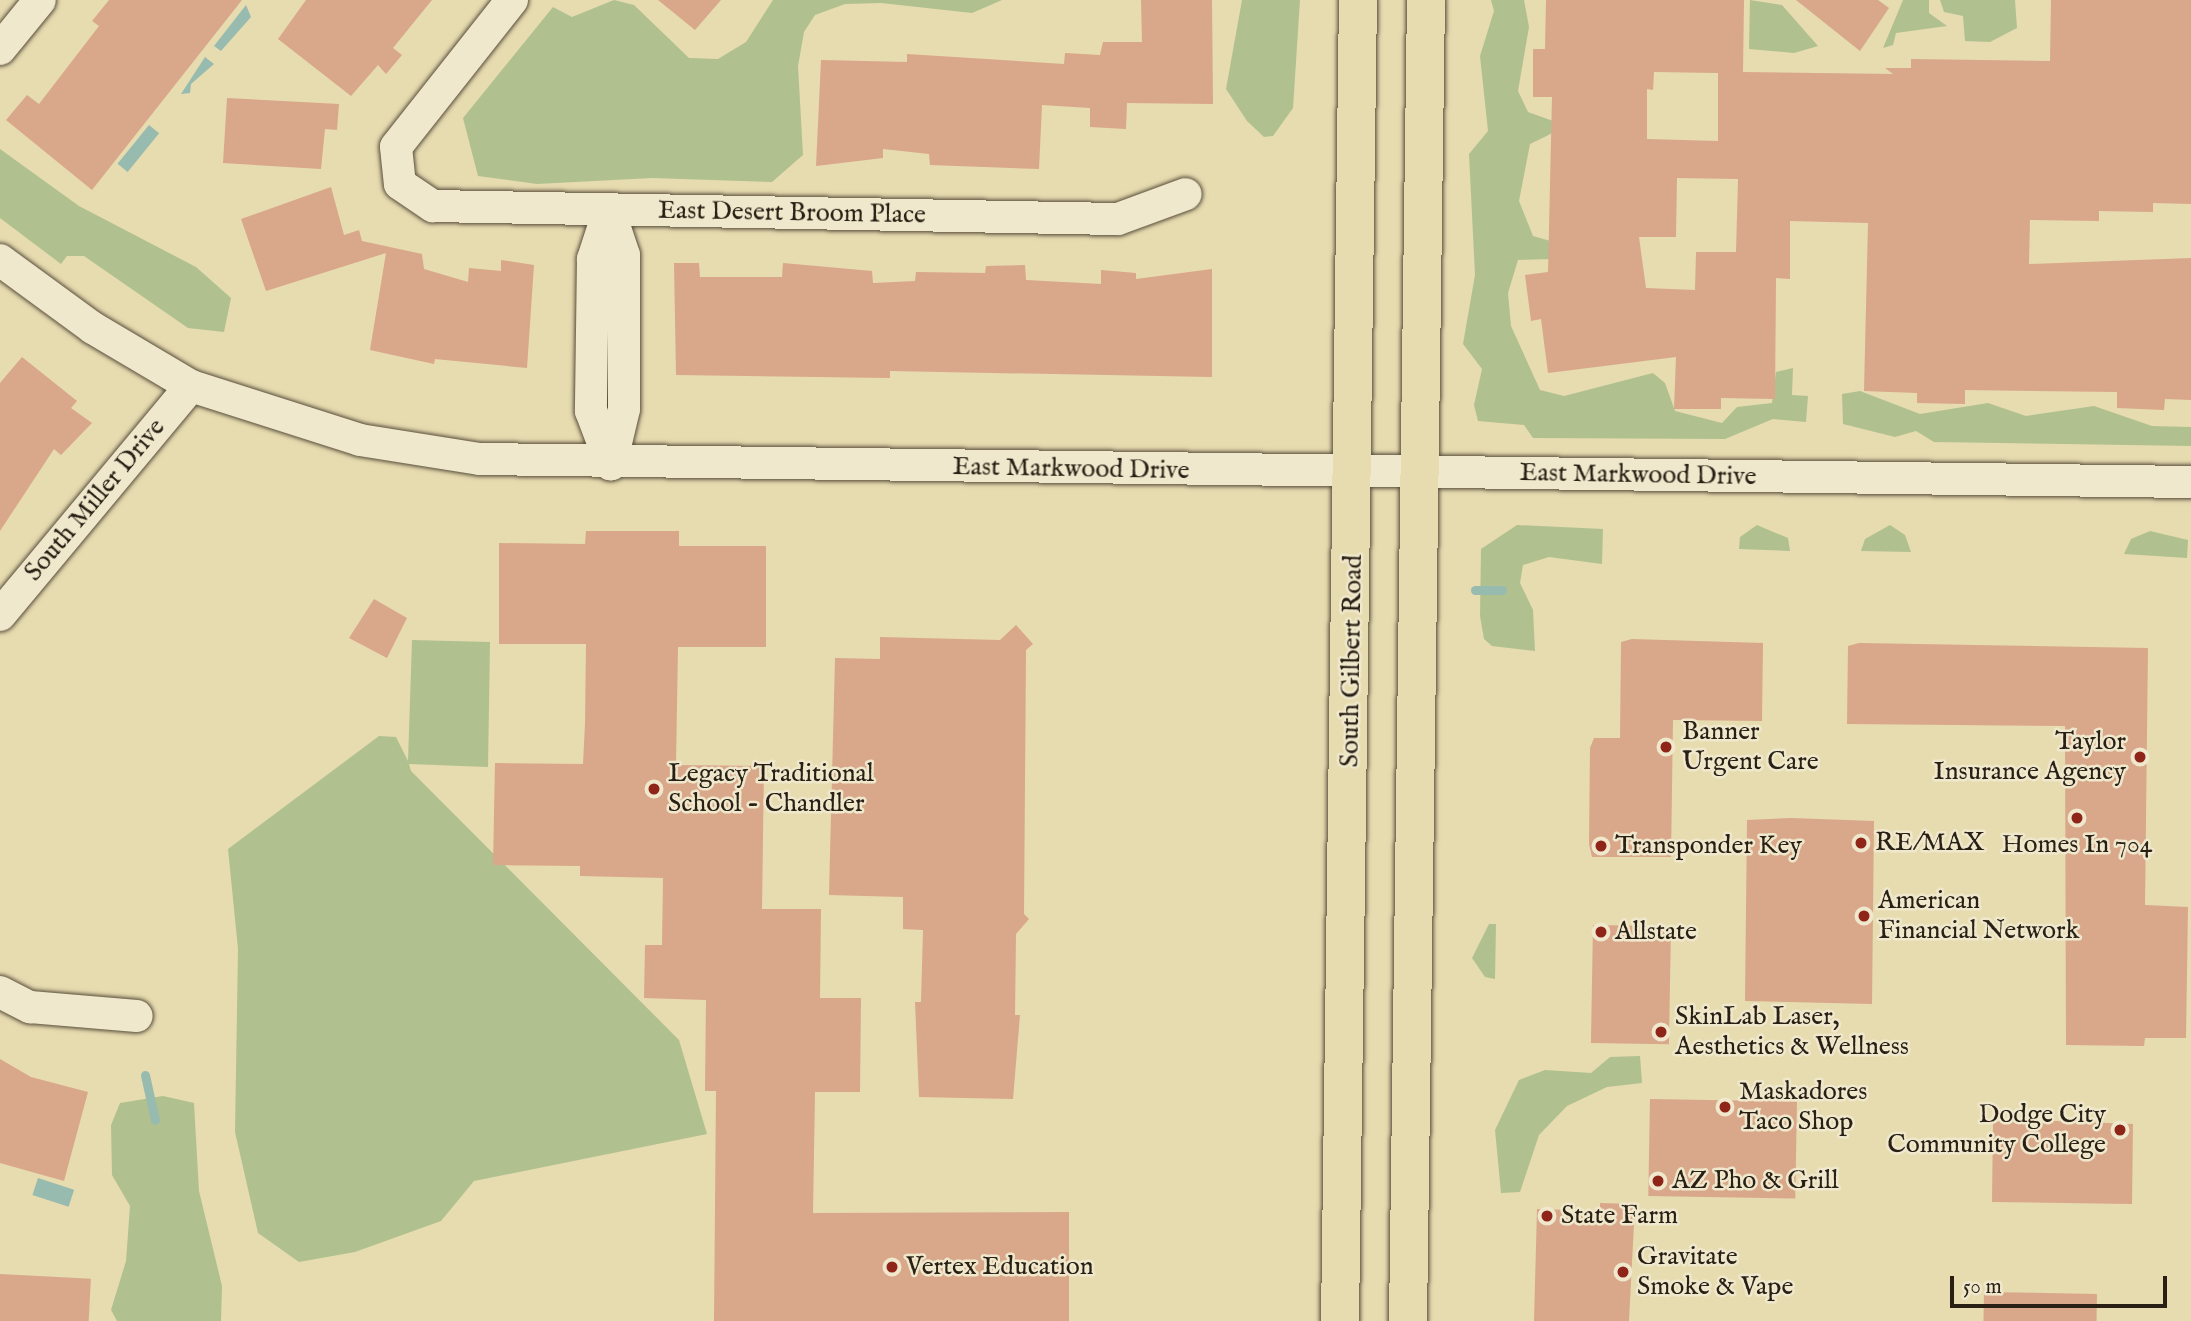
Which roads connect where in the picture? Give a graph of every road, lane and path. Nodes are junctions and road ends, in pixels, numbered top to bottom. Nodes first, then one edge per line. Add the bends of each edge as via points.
1 (40, 0) edge
2 (512, 0) edge
3 (1358, 0) edge
4 (1426, 0) edge
5 (0, 49) edge
6 (1186, 194) dead end
7 (609, 210) junction
8 (0, 260) edge
9 (191, 386) junction
10 (611, 464) junction
11 (1356, 473) junction
12 (1418, 473) junction
13 (2191, 482) edge
14 (0, 615) edge
15 (0, 992) edge
16 (137, 1016) dead end
17 (1340, 1321) edge
18 (1408, 1321) edge

1 - 5 street
2 - 7 street, East Desert Broom Place via 396,147 401,184 433,206
3 - 11 main road, South Gilbert Road
4 - 12 main road
6 - 7 street, East Desert Broom Place via 1118,219
7 - 10 street via 624,256 624,409
8 - 9 street, East Markwood Drive via 93,328
9 - 10 street, East Markwood Drive via 360,440 480,459
9 - 14 street, South Miller Drive
10 - 11 street, East Markwood Drive
11 - 12 street, East Markwood Drive
11 - 17 main road, South Gilbert Road
12 - 13 street, East Markwood Drive
12 - 18 main road
15 - 16 street via 30,1007

